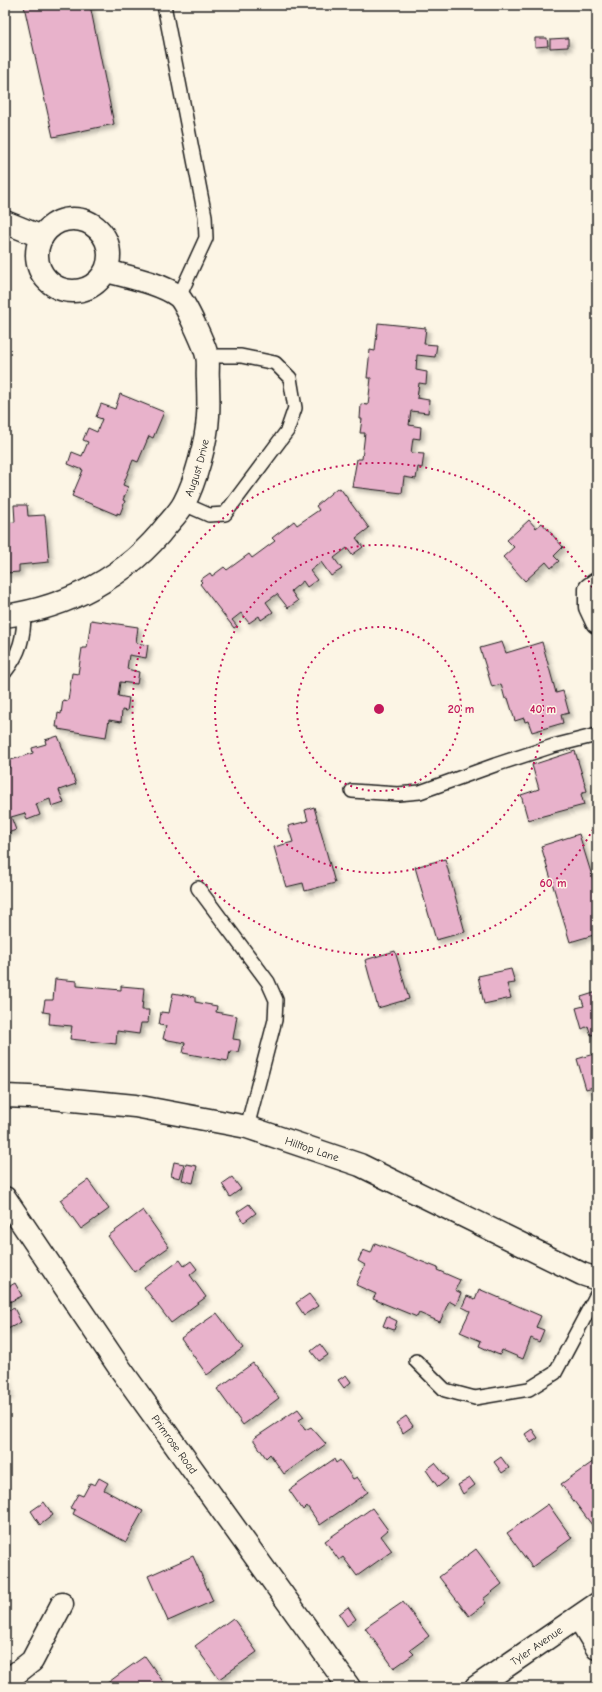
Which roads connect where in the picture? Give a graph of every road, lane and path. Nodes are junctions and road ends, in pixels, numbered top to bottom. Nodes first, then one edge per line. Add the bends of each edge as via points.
1 (164, 5) edge
2 (5, 222) edge
3 (42, 237) junction
4 (107, 271) junction
5 (179, 297) junction
6 (207, 356) junction
7 (184, 504) junction
8 (597, 584) edge
9 (14, 614) edge
10 (597, 622) edge
11 (5, 672) edge
12 (597, 735) edge
13 (352, 791) dead end
14 (198, 888) dead end
15 (5, 1096) edge
16 (247, 1128) junction
17 (5, 1198) edge
18 (597, 1279) edge
19 (597, 1294) edge
20 (416, 1361) dead end
21 (62, 1604) dead end
22 (597, 1604) edge
23 (578, 1618) junction
24 (597, 1648) edge
25 (5, 1682) edge
26 (349, 1687) edge
27 (476, 1687) edge

1 - 5 lane via 205,216 206,238
2 - 3 street
3 - 4 street via 51,226 61,221 73,218 84,220 104,234 109,246 110,259
3 - 4 street via 38,245 39,268 44,278 53,286 77,291 89,288
4 - 5 street via 162,288
5 - 6 street, August Drive
6 - 7 street, August Drive via 208,418 195,475
6 - 7 lane via 241,356 275,363 290,378 295,408 287,431 225,514 209,515
7 - 9 street, August Drive via 156,539 115,574 66,600
8 - 10 street via 590,589 590,607
9 - 11 lane via 24,629 18,653
12 - 13 lane via 495,764 420,792 398,794
14 - 16 lane via 268,982 276,1000 275,1020
15 - 16 street, Hilltop Lane via 135,1106
16 - 18 street, Hilltop Lane via 360,1165
17 - 26 street, Primrose Road via 119,1368
19 - 20 lane via 555,1373 530,1389 475,1398 445,1390
21 - 25 street via 32,1661
22 - 23 street, Tyler Avenue
23 - 24 street
23 - 27 street, Tyler Avenue

